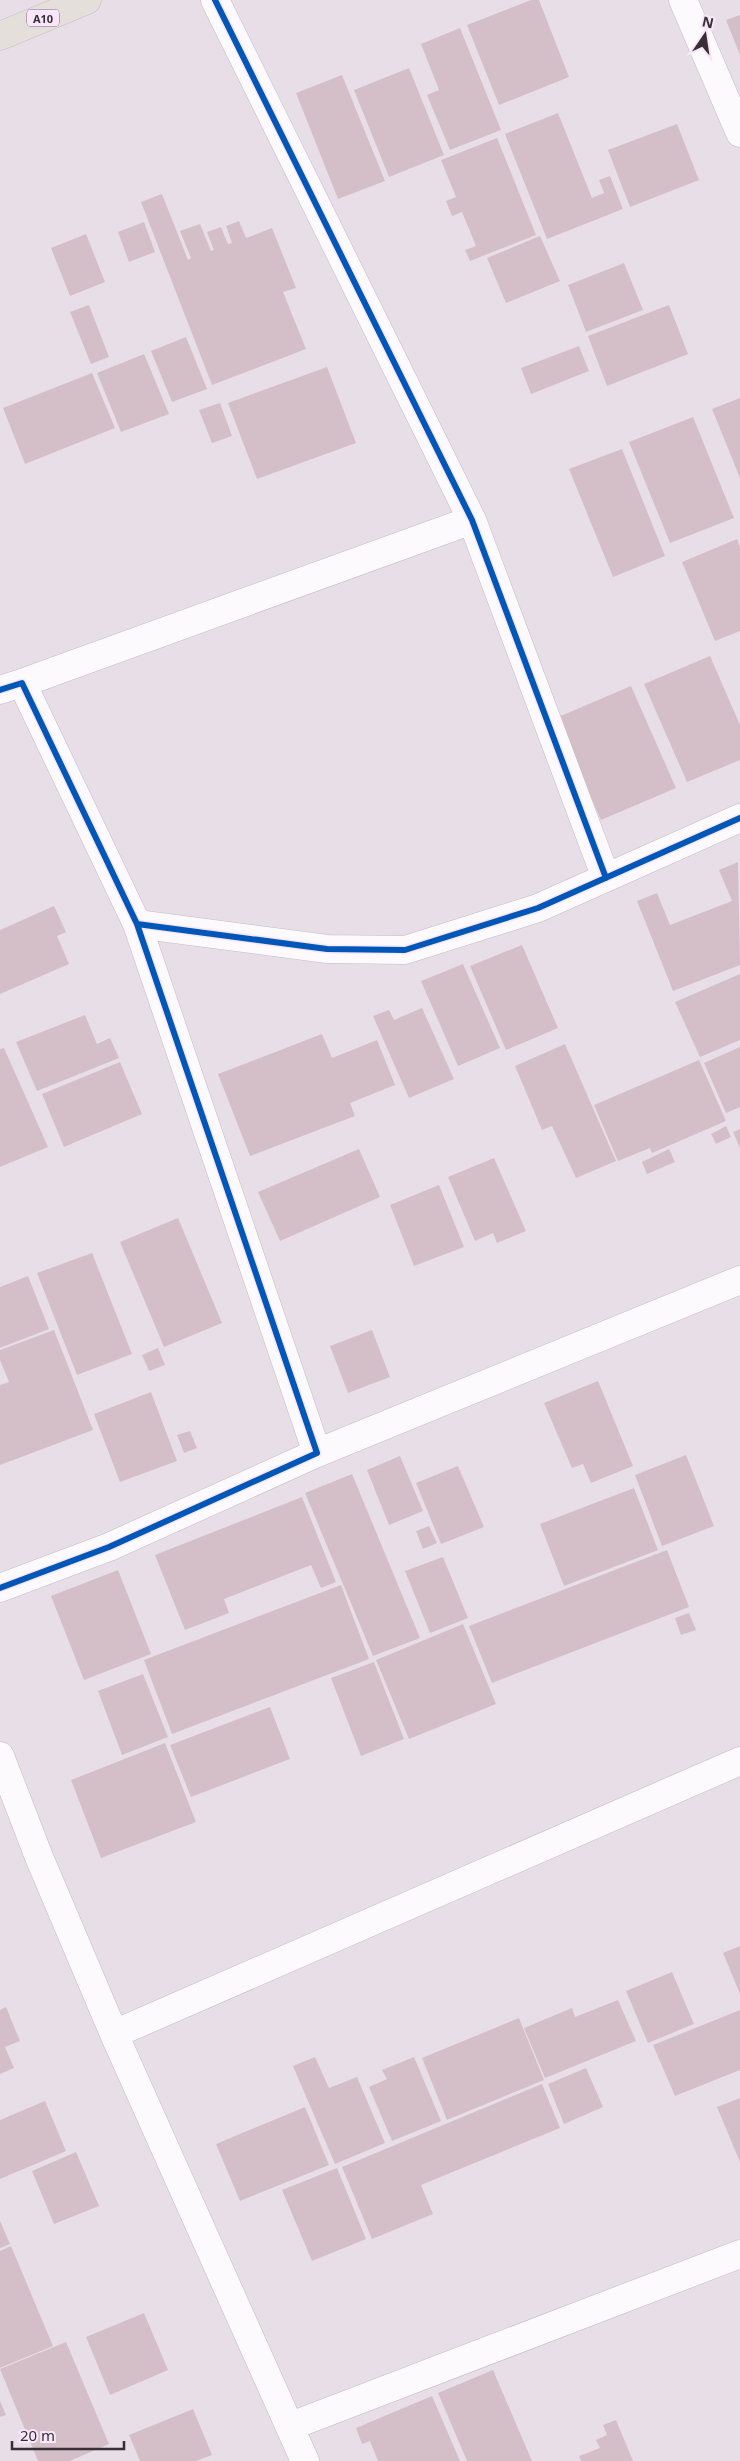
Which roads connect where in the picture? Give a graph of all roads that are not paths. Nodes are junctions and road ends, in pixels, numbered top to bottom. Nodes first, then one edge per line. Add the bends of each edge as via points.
1 (87, 0) edge
2 (215, 0) edge
3 (682, 0) edge
4 (0, 36) edge
5 (740, 133) edge
6 (472, 520) junction
7 (11, 686) edge
8 (740, 818) edge
9 (606, 878) junction
10 (137, 924) junction
11 (740, 1280) edge
12 (316, 1453) junction
13 (0, 1588) edge
14 (0, 1756) edge
15 (740, 1761) edge
16 (114, 2034) junction
17 (740, 2254) edge
18 (291, 2426) junction
19 (305, 2461) edge

1 - 4 main road, A10
2 - 6 street
3 - 5 street
6 - 7 street
6 - 9 street
7 - 10 street
8 - 9 street
9 - 10 street via 538,908 405,950 327,949
10 - 12 street
11 - 12 street
12 - 13 street via 109,1547
14 - 16 street
15 - 16 street
16 - 18 street
17 - 18 street
18 - 19 street

